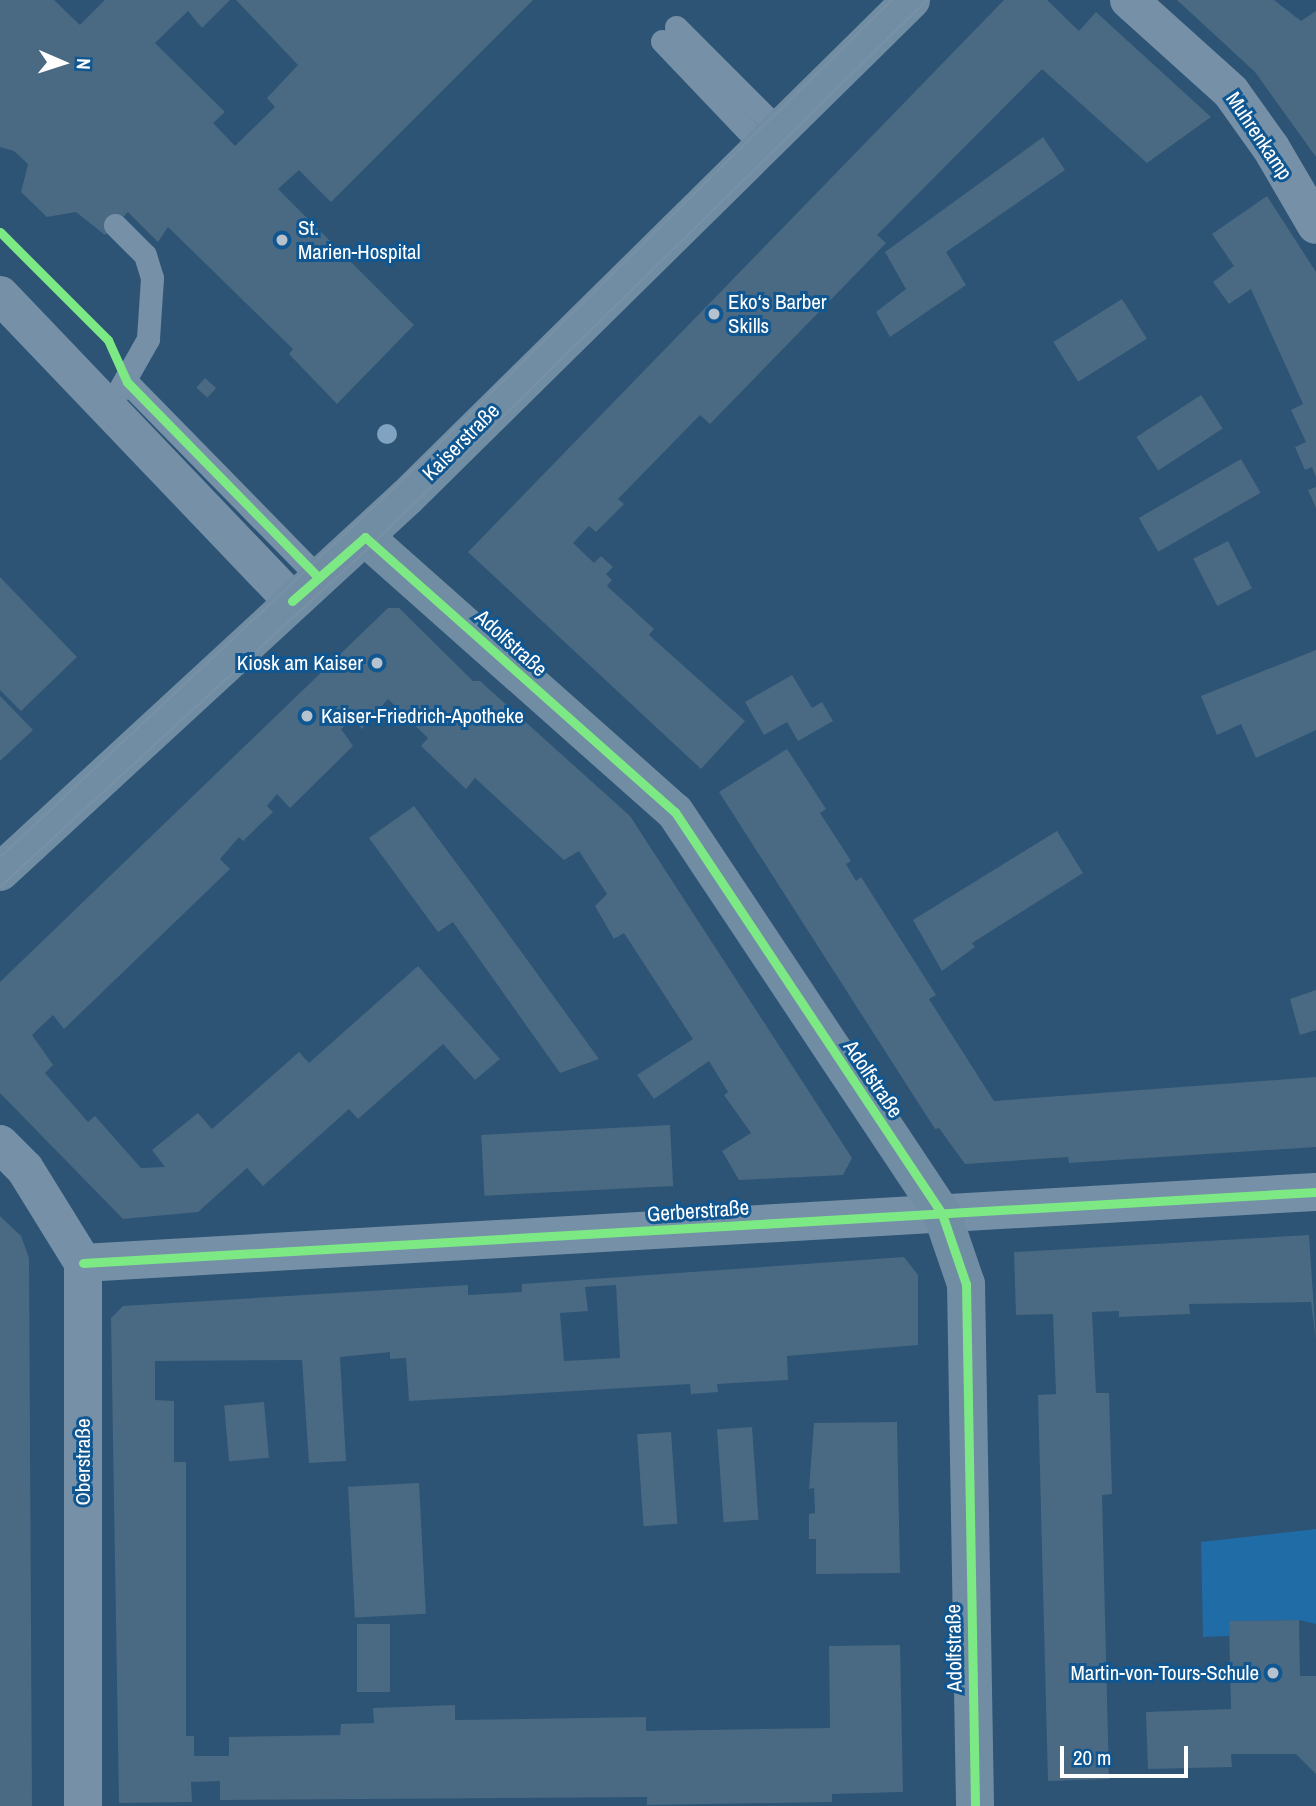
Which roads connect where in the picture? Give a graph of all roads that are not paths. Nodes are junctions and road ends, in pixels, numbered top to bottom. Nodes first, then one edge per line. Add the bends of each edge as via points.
1 (911, 0) edge
2 (1129, 0) edge
3 (669, 34) dead end
4 (771, 138) junction
5 (115, 225) dead end
6 (1316, 225) edge
7 (0, 295) edge
8 (116, 393) junction
9 (365, 537) junction
10 (305, 589) junction
11 (0, 872) edge
12 (0, 1144) edge
13 (1316, 1192) edge
14 (942, 1213) junction
15 (83, 1263) junction
16 (83, 1806) edge
17 (975, 1806) edge

1 - 4 street, Kaiserstraße
2 - 6 street, Muhrenkamp via 1231,92 1271,148
3 - 4 lane
4 - 9 street, Kaiserstraße
5 - 8 lane via 145,255 152,278 148,340
7 - 8 street
8 - 10 street
9 - 10 street, Kaiserstraße
9 - 14 street, Adolfstraße via 675,812
10 - 11 street, Kaiserstraße
12 - 15 street via 25,1169
13 - 14 street, Gerberstraße
14 - 15 street, Gerberstraße
14 - 17 street, Adolfstraße via 966,1284
15 - 16 street, Oberstraße

